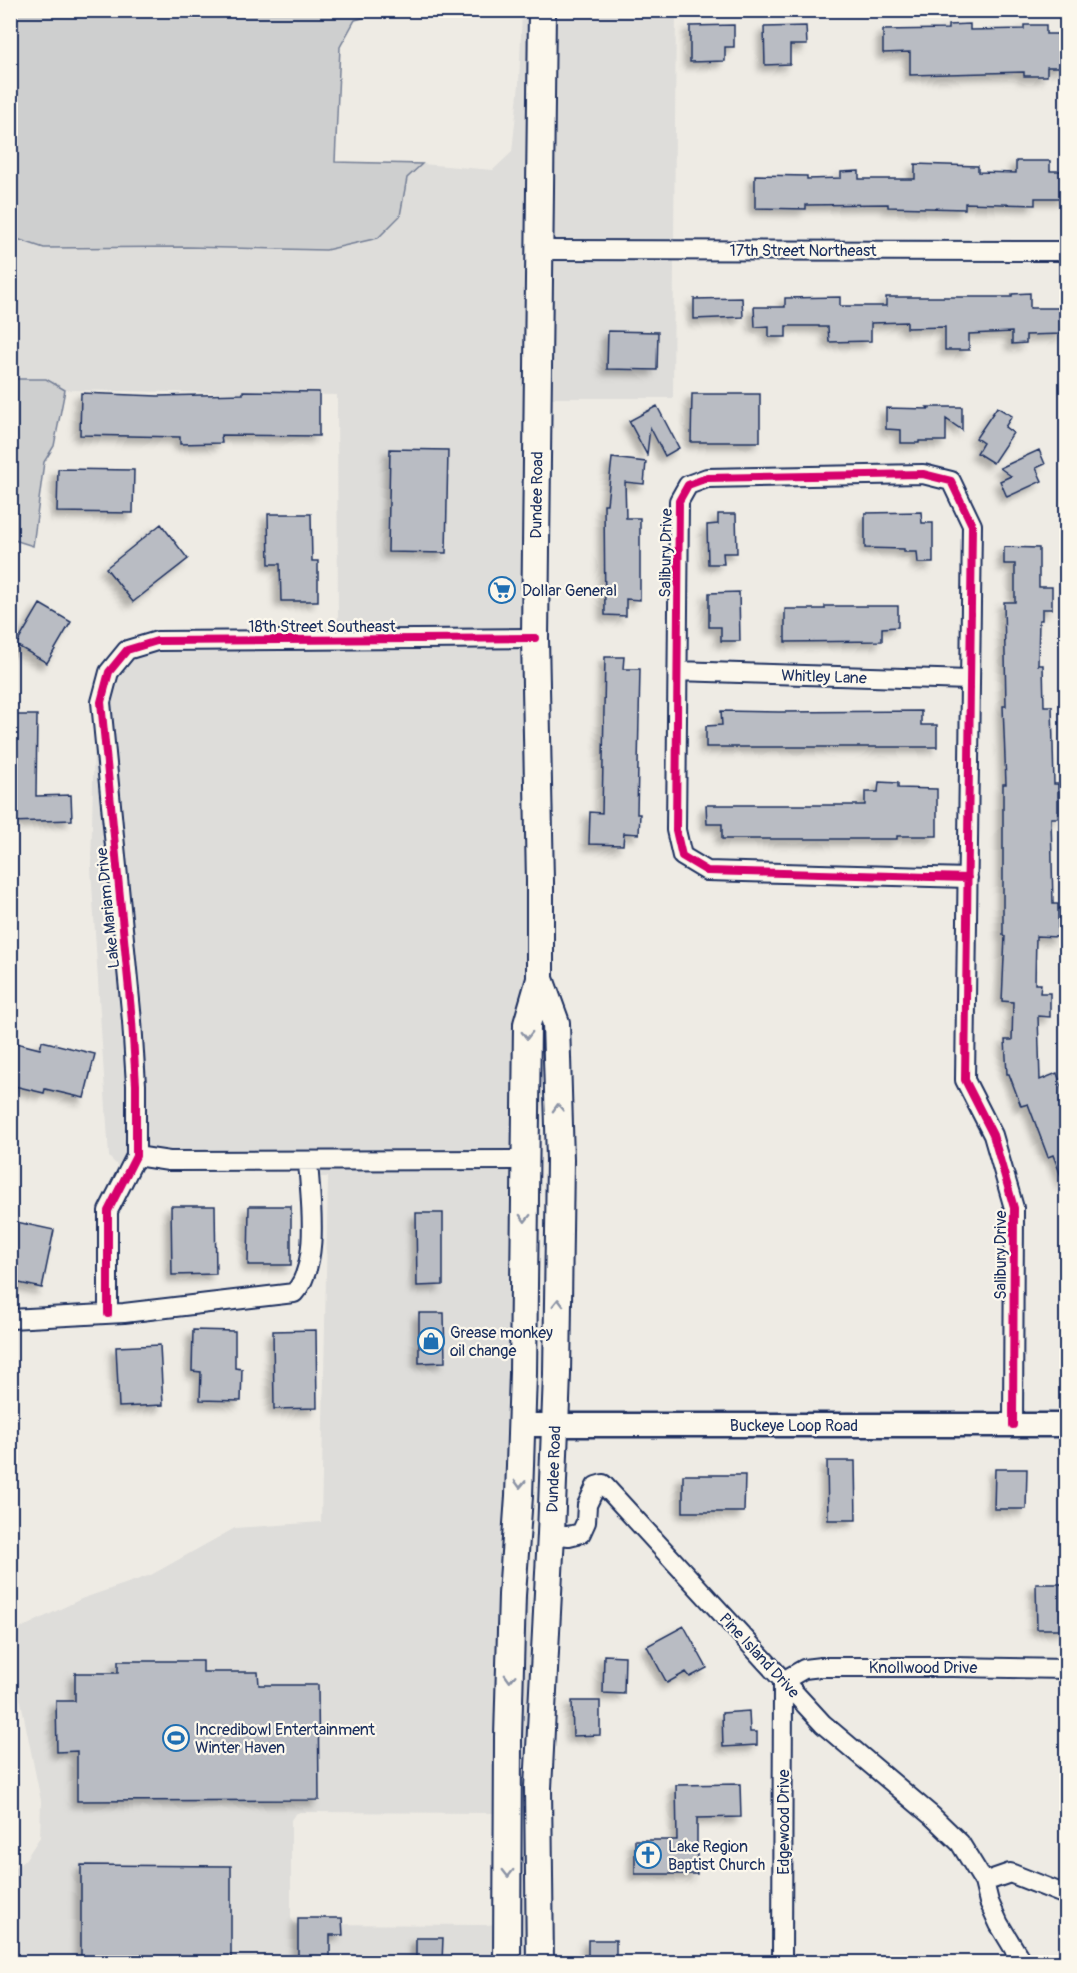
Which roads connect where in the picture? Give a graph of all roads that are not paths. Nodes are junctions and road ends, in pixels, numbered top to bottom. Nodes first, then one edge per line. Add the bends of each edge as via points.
1 (542, 10) edge
2 (539, 250) junction
3 (1066, 251) edge
4 (535, 638) junction
5 (117, 663) joint
6 (677, 672) junction
7 (970, 680) junction
8 (968, 878) junction
9 (540, 979) junction
10 (136, 1156) junction
11 (526, 1160) junction
12 (308, 1161) junction
13 (108, 1314) junction
14 (10, 1319) edge
15 (521, 1425) junction
16 (555, 1425) junction
17 (1013, 1425) junction
18 (1066, 1425) edge
19 (551, 1534) junction
20 (1066, 1669) edge
21 (783, 1681) junction
22 (984, 1882) junction
23 (1066, 1894) edge
24 (507, 1962) edge
25 (540, 1962) edge
26 (782, 1962) edge
27 (1022, 1962) edge

1 - 2 main road, Dundee Road
2 - 3 street, 17th Street Northeast
2 - 4 main road, Dundee Road
4 - 5 street, 18th Street Southeast via 158,641 127,650
4 - 9 main road, Dundee Road
5 - 10 street, Lake Mariam Drive via 109,672 101,702 132,1021
6 - 7 street, Whitley Lane
6 - 7 street, Salibury Drive via 679,501 688,485 707,478 923,474 951,481 972,525
6 - 8 street, Salibury Drive via 675,830 682,856 707,871
7 - 8 street, Salibury Drive
8 - 17 street, Salibury Drive via 965,1080 993,1135 1014,1208
9 -> 11 main road, Dundee Road via 527,1024
16 -> 9 main road, Dundee Road via 560,1160 556,1023
10 - 12 street via 169,1161
10 - 13 street via 108,1211
11 - 12 street
11 -> 15 main road, Dundee Road
12 - 13 street via 310,1255 305,1276 294,1293
13 - 14 street
15 - 16 street, Buckeye Loop Road
15 -> 24 main road, Dundee Road via 508,1737
16 - 17 street, Buckeye Loop Road
16 - 19 main road, Dundee Road
17 - 18 street, Buckeye Loop Road
19 - 21 street, Pine Island Drive via 581,1533 587,1505 596,1486 603,1484
19 - 25 main road, Dundee Road via 538,1788
20 - 21 street, Knollwood Drive via 821,1667 804,1669
21 - 22 street, Pine Island Drive via 823,1724 960,1843
21 - 26 street, Edgewood Drive
22 - 23 street via 1010,1873
22 - 27 street, Pine Island Drive via 999,1924

